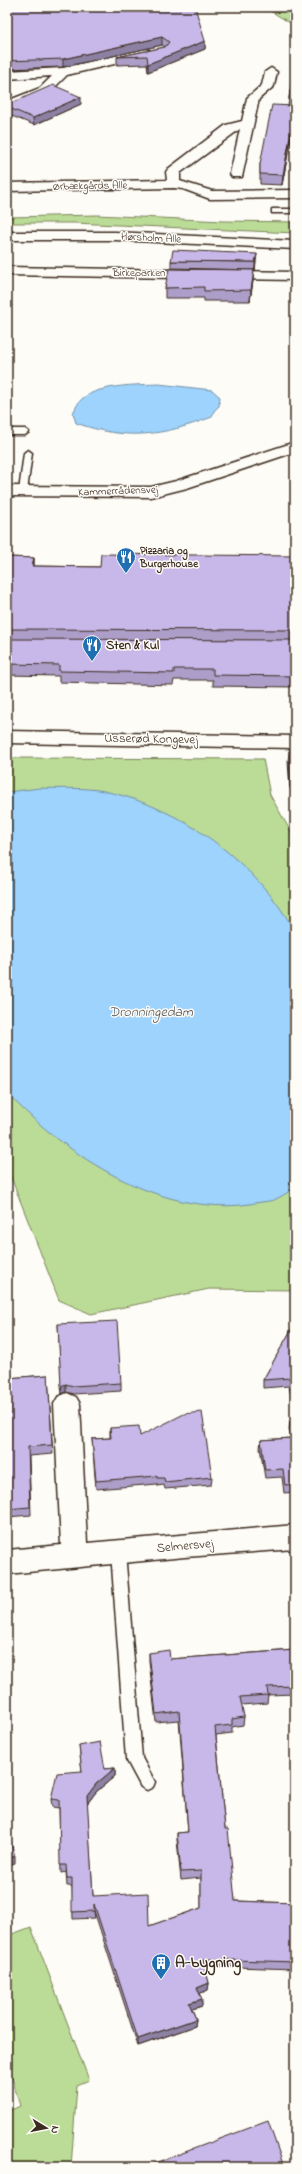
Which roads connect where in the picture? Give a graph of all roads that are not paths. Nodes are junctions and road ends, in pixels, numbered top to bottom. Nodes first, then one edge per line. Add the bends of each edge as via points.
1 (161, 50) edge
2 (63, 72) junction
3 (272, 72) dead end
4 (7, 75) edge
5 (7, 106) edge
6 (248, 123) junction
7 (237, 174) dead end
8 (174, 184) junction
9 (7, 187) edge
10 (295, 194) edge
11 (275, 211) dead end
12 (295, 211) edge
13 (7, 236) edge
14 (295, 245) edge
15 (7, 271) edge
16 (295, 276) edge
17 (7, 432) edge
18 (25, 432) dead end
19 (295, 447) edge
20 (28, 454) dead end
21 (7, 491) edge
22 (23, 491) junction
23 (7, 737) edge
24 (295, 742) edge
25 (67, 1404) dead end
26 (295, 1537) edge
27 (118, 1552) junction
28 (75, 1556) junction
29 (7, 1562) edge
30 (147, 1782) dead end

1 - 2 street
2 - 4 street
2 - 5 street via 44,92
3 - 6 street via 268,86 253,98
6 - 7 street
6 - 8 street via 231,128 173,172
8 - 9 street, Ørbækgårds Alle
8 - 10 street, Ørbækgårds Alle via 185,185 210,195
11 - 12 lane
13 - 14 street, Hørsholm Alle via 115,236
15 - 16 street, Birkeparken via 84,270 102,273
17 - 18 lane
19 - 22 street, Kammerrådensvej via 181,485 151,492
20 - 22 lane
21 - 22 street, Kammerrådensvej
23 - 24 street, Usserød Kongevej
25 - 28 street
26 - 27 street, Selmersvej
27 - 28 street, Selmersvej
27 - 30 lane via 134,1759
28 - 29 street, Selmersvej

